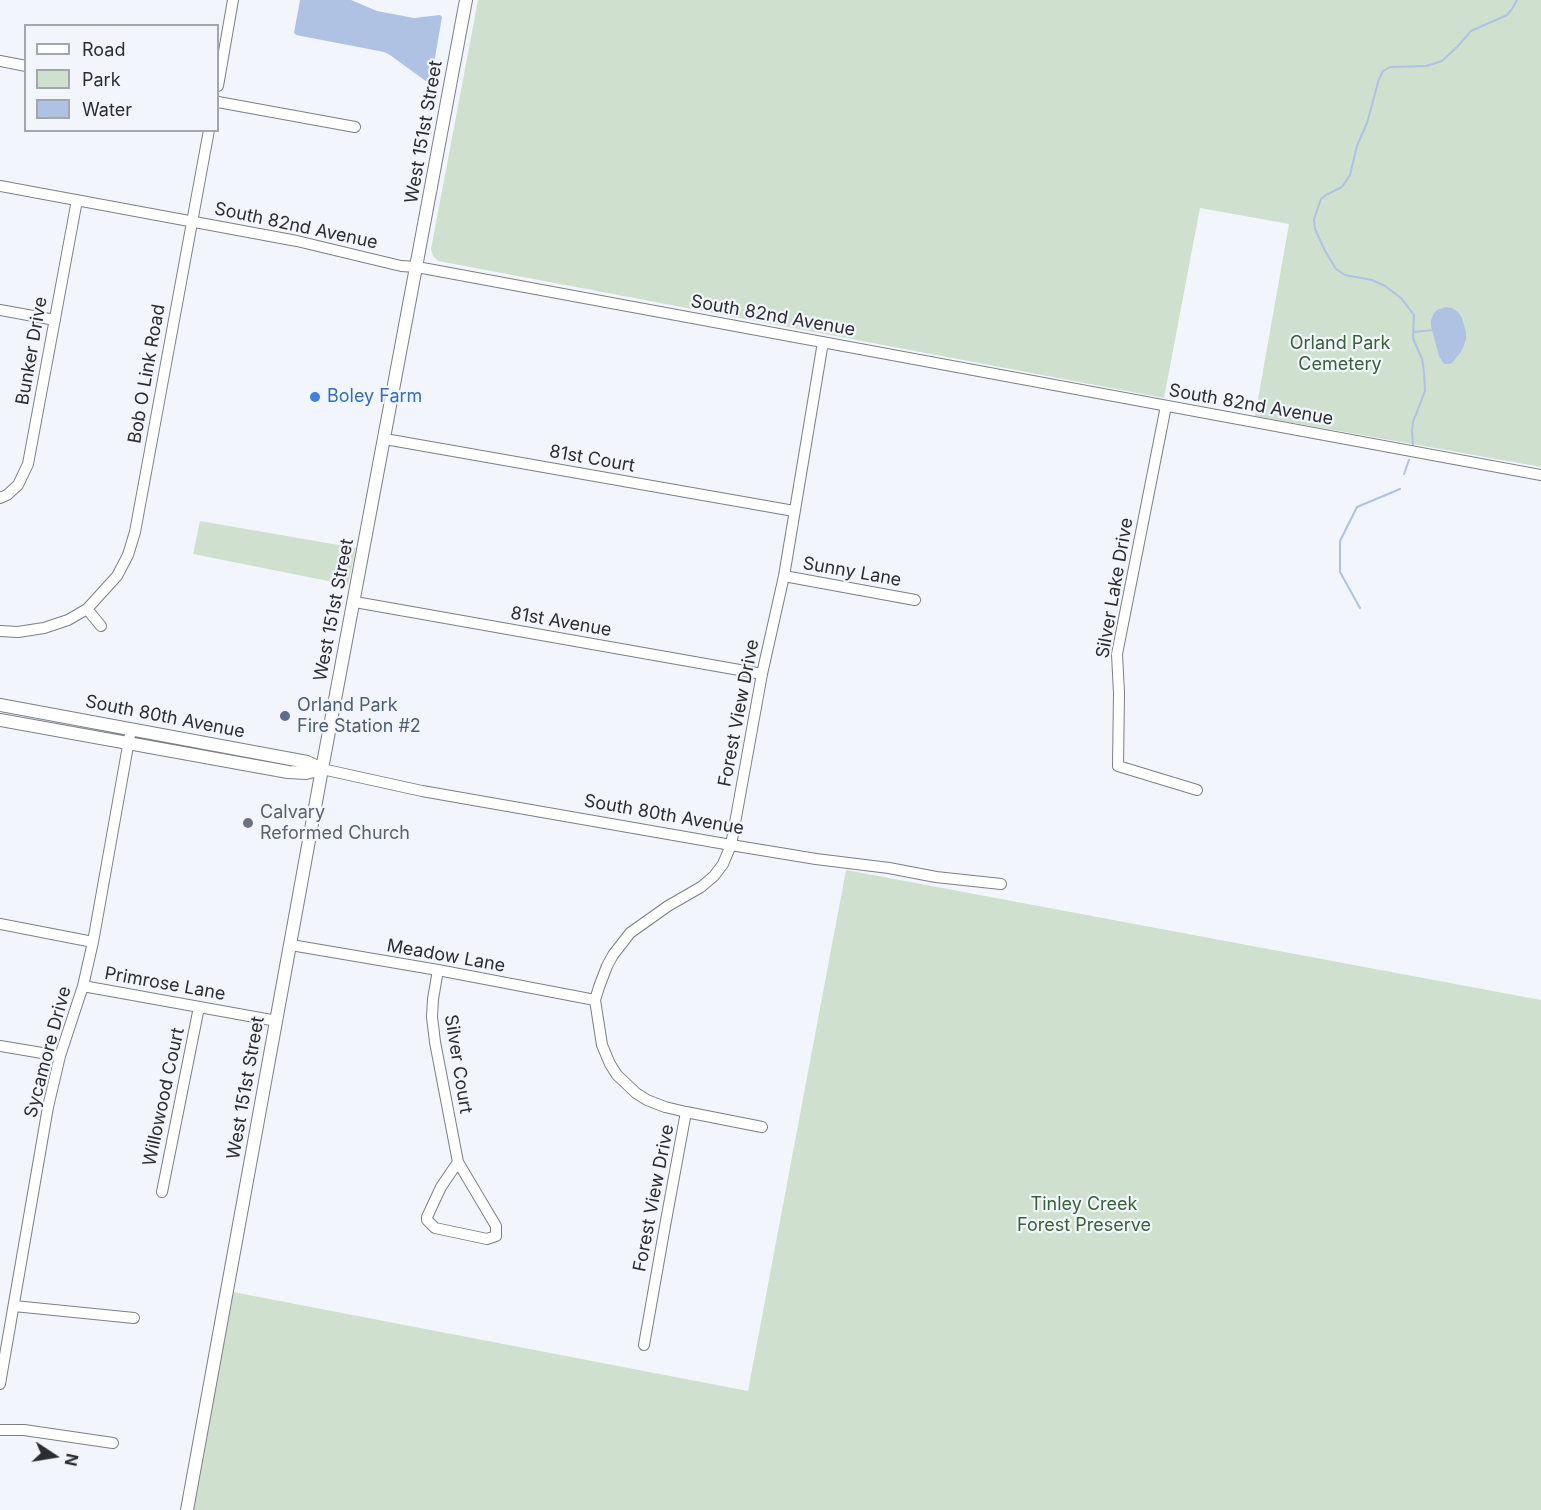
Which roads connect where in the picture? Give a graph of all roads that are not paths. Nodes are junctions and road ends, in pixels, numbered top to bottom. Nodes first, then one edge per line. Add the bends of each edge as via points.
1 (233, 0) edge
2 (466, 0) edge
3 (0, 61) edge
4 (24, 66) edge
5 (219, 80) edge
6 (219, 102) edge
7 (355, 128) dead end
8 (209, 132) edge
9 (0, 186) edge
10 (77, 200) junction
11 (192, 221) junction
12 (417, 267) junction
13 (0, 310) edge
14 (55, 320) junction
15 (823, 342) junction
16 (1166, 406) junction
17 (385, 439) junction
18 (1541, 475) edge
19 (0, 498) edge
20 (794, 511) junction
21 (784, 576) junction
22 (915, 600) dead end
23 (355, 602) junction
24 (87, 609) junction
25 (101, 626) dead end
26 (0, 631) edge
27 (762, 674) junction
28 (0, 705) edge
29 (0, 720) edge
30 (131, 729) junction
31 (129, 744) junction
32 (322, 770) junction
33 (1197, 790) dead end
34 (731, 845) junction
35 (1001, 884) dead end
36 (0, 924) edge
37 (93, 942) junction
38 (291, 945) junction
39 (438, 970) junction
40 (82, 986) junction
41 (595, 1000) junction
42 (200, 1007) junction
43 (277, 1021) junction
44 (0, 1046) edge
45 (60, 1056) junction
46 (686, 1112) junction
47 (762, 1127) dead end
48 (458, 1162) junction
49 (162, 1192) dead end
50 (14, 1306) junction
51 (134, 1318) dead end
52 (644, 1345) dead end
53 (0, 1384) edge
54 (0, 1430) edge
55 (113, 1443) dead end
56 (187, 1510) edge

1 - 5 street
2 - 12 street, West 151st Street
3 - 4 street
6 - 7 street
8 - 11 street, Bob O Link Road
9 - 10 street, South 82nd Avenue
10 - 11 street, South 82nd Avenue
10 - 14 street, Bunker Drive
11 - 12 street, South 82nd Avenue
11 - 24 street, Bob O Link Road via 135,532 117,576
12 - 15 street, South 82nd Avenue
12 - 17 street, West 151st Street
13 - 14 street
14 - 19 street, Bunker Drive via 28,464 18,485
15 - 16 street, South 82nd Avenue
15 - 20 street, Forest View Drive
16 - 18 street, South 82nd Avenue
16 - 33 street, Silver Lake Drive via 1117,654 1118,766
17 - 20 street, 81st Court
17 - 23 street, West 151st Street
20 - 21 street, Forest View Drive
21 - 22 street, Sunny Lane
21 - 27 street, Forest View Drive
23 - 27 street, 81st Avenue
23 - 32 street, West 151st Street
24 - 25 street
24 - 26 street via 45,628
27 - 34 street, Forest View Drive
28 - 30 street, South 80th Avenue
29 - 31 street, South 80th Avenue
30 - 31 street, Sycamore Drive
30 - 32 street, South 80th Avenue via 307,762
31 - 32 street, South 80th Avenue via 288,772
31 - 37 street, Sycamore Drive
32 - 34 street, South 80th Avenue
32 - 38 street, West 151st Street
34 - 35 street, South 80th Avenue
34 - 41 street, Forest View Drive via 723,864 707,882 630,933 606,966
36 - 37 street, Primrose Lane
37 - 40 street, Sycamore Drive
38 - 39 street, Meadow Lane
38 - 43 street, West 151st Street
39 - 41 street, Meadow Lane
39 - 48 street, Silver Court via 432,1017
40 - 42 street, Primrose Lane
40 - 45 street, Sycamore Drive
41 - 46 street, Forest View Drive via 602,1045 617,1075 647,1100
42 - 43 street, Primrose Lane
42 - 49 street, Willowood Court
43 - 56 street, West 151st Street
44 - 45 street
45 - 50 street, Sycamore Drive
46 - 47 street
46 - 52 street, Forest View Drive
48 - 48 street, Silver Court via 493,1220 496,1236 487,1239 435,1228 427,1220 441,1186
50 - 51 street
50 - 53 street, Sycamore Drive
54 - 55 street

